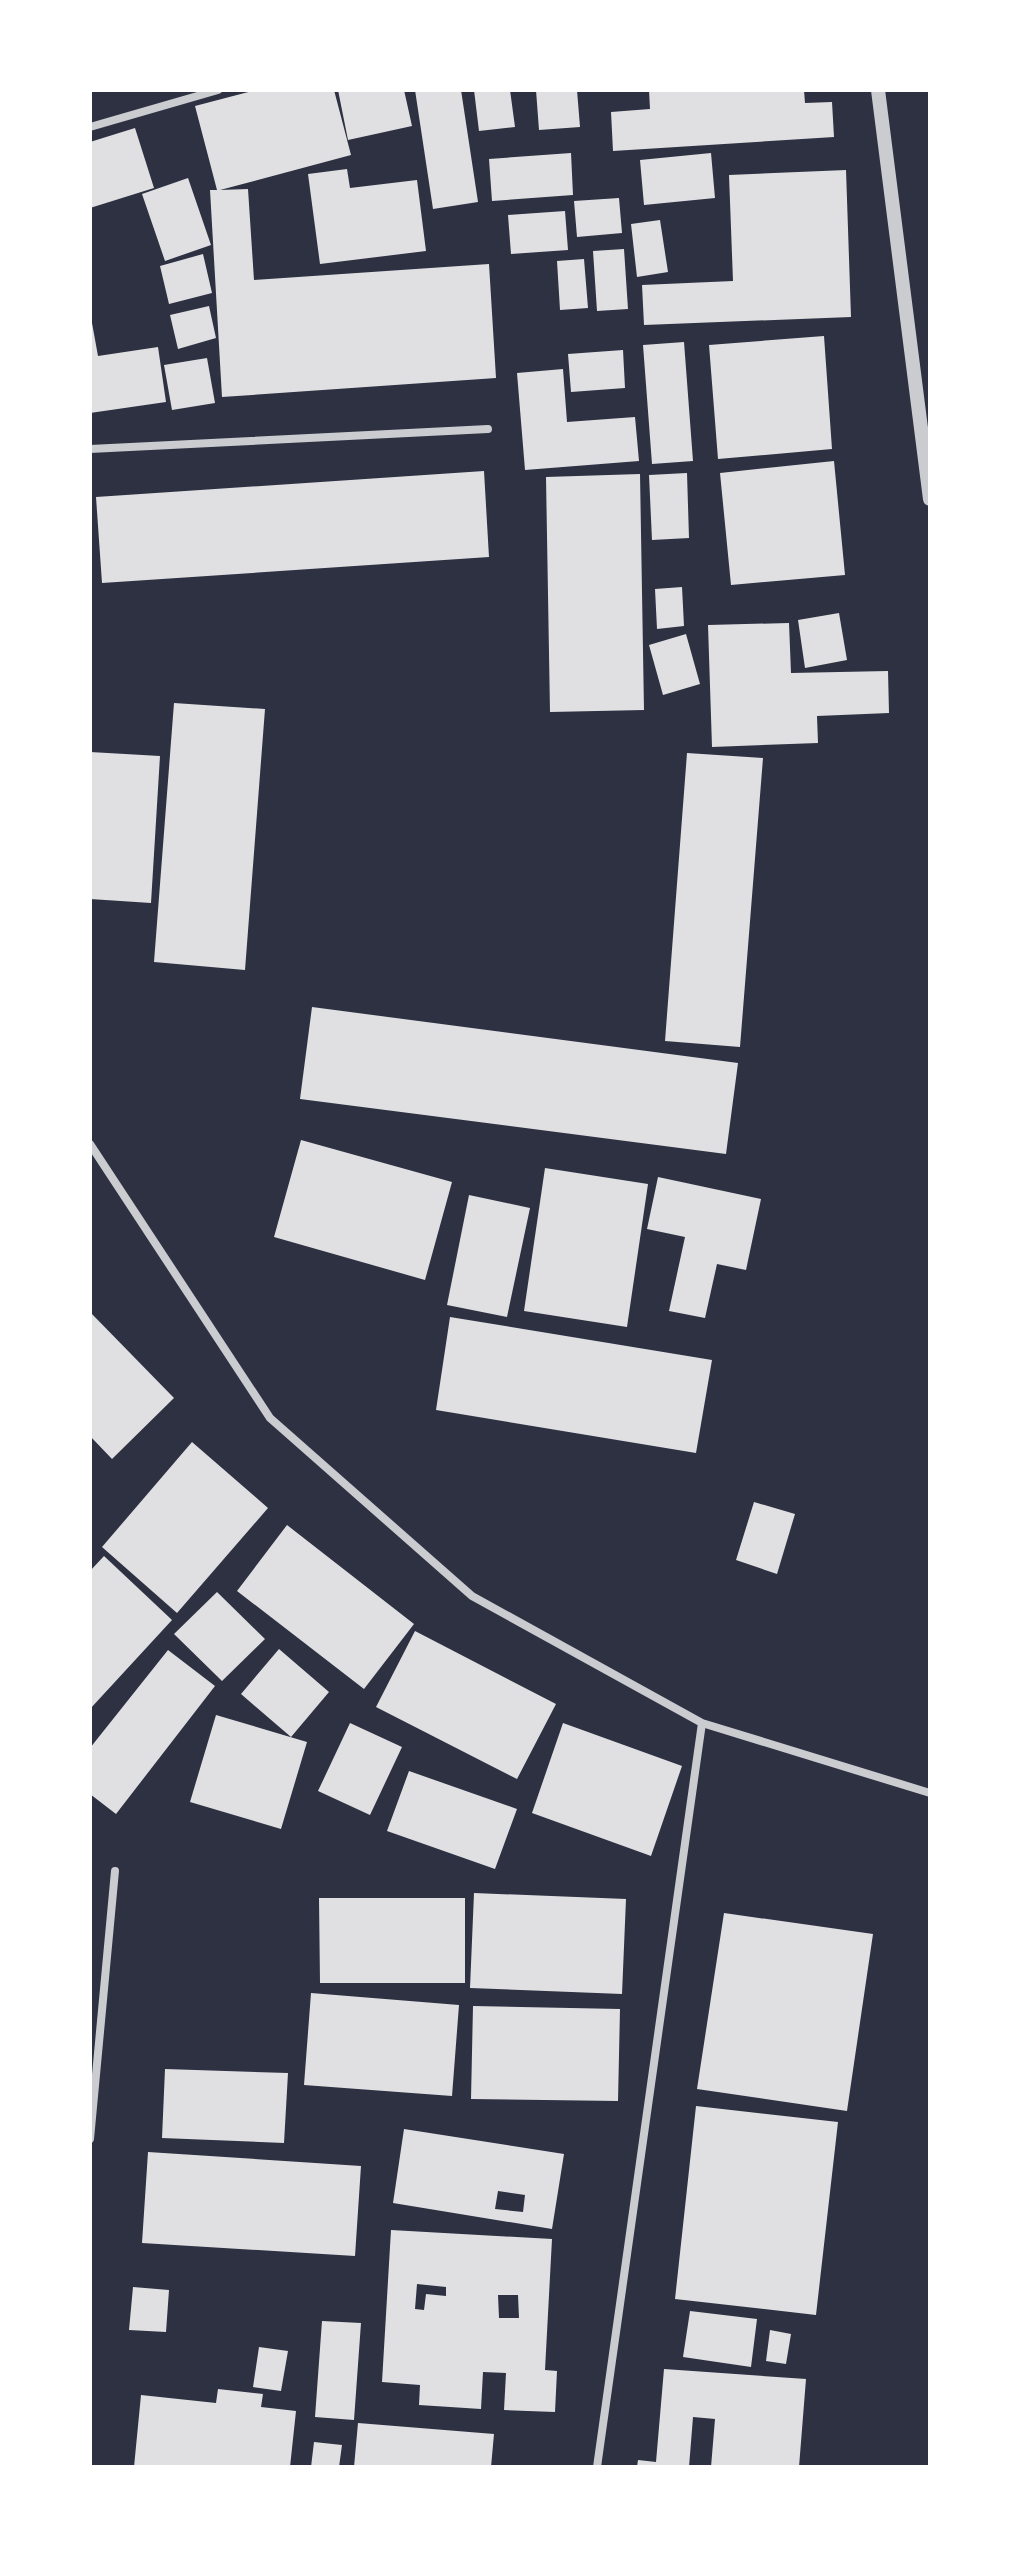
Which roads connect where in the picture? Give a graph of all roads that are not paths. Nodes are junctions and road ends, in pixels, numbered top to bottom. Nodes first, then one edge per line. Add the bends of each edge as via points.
1 (218, 90) edge
2 (878, 90) edge
3 (90, 127) edge
4 (488, 429) dead end
5 (90, 449) edge
6 (930, 499) edge
7 (90, 1144) edge
8 (702, 1723) junction
9 (930, 1793) edge
10 (115, 1871) dead end
11 (90, 2139) edge
12 (597, 2467) edge

1 - 3 street
2 - 6 street
4 - 5 street
7 - 8 street via 270,1418 472,1596
8 - 9 street
8 - 12 street
10 - 11 street

